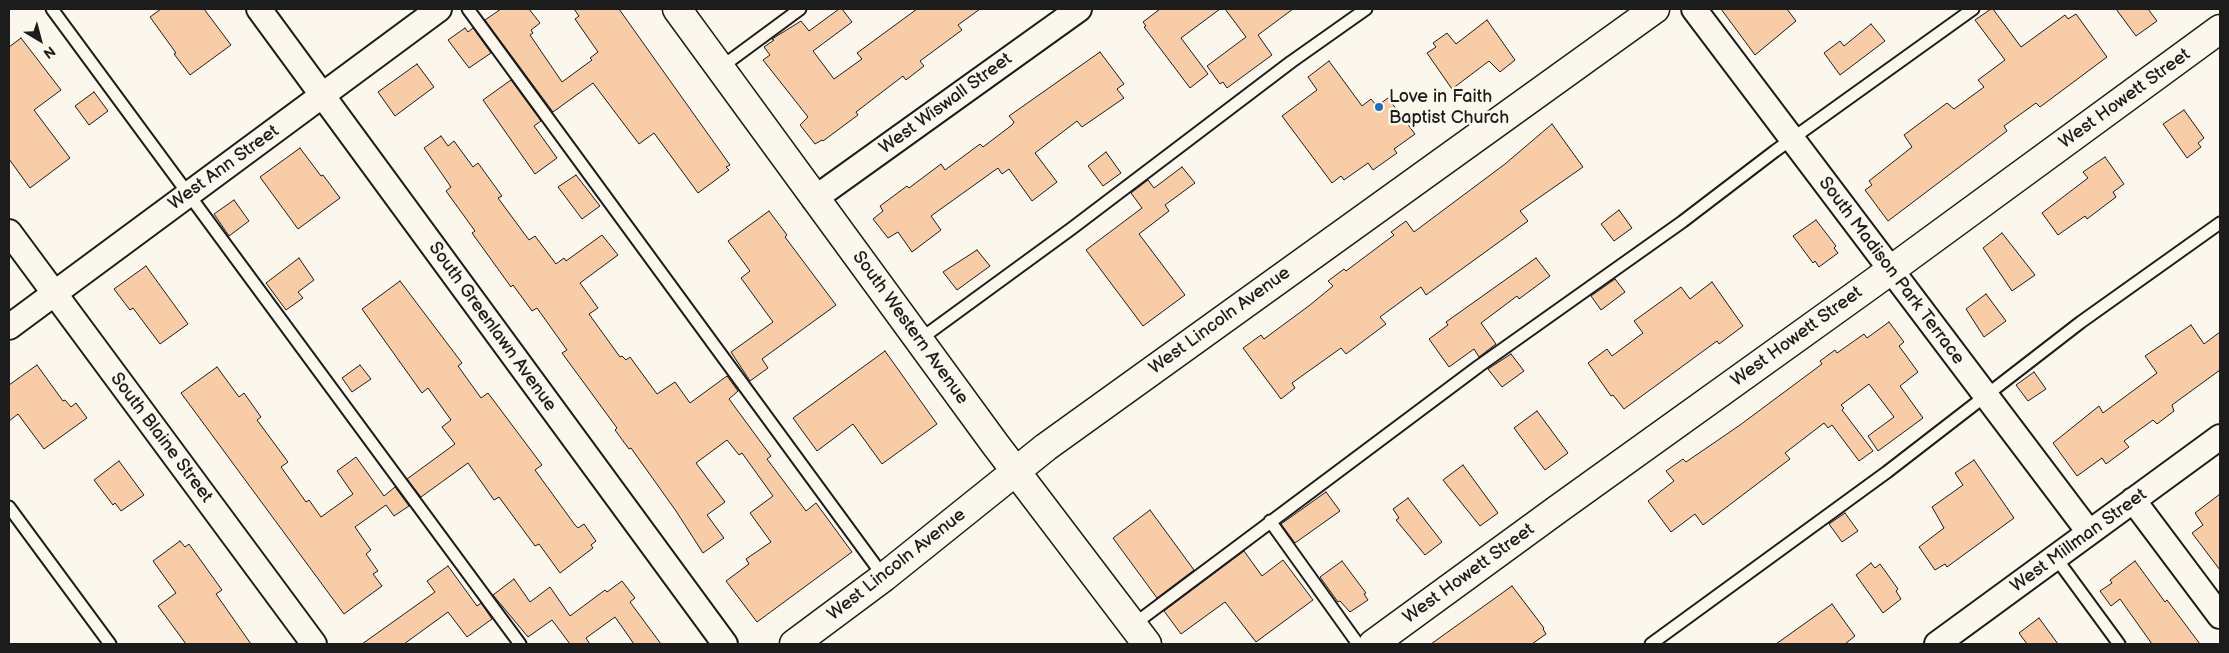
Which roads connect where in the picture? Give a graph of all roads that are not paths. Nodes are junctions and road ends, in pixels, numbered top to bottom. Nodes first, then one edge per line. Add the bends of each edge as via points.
1 (52, 9) edge
2 (259, 9) edge
3 (439, 9) edge
4 (468, 9) edge
5 (677, 9) edge
6 (800, 9) edge
7 (1079, 9) edge
8 (1366, 9) edge
9 (1655, 9) edge
10 (1694, 9) edge
11 (1973, 9) edge
12 (2220, 29) edge
13 (720, 68) junction
14 (322, 96) junction
15 (1792, 140) junction
16 (188, 194) junction
17 (814, 199) junction
18 (2220, 223) edge
19 (9, 232) edge
20 (1891, 270) junction
21 (53, 293) junction
22 (9, 327) edge
23 (919, 340) junction
24 (1986, 397) junction
25 (2220, 437) edge
26 (1015, 470) junction
27 (2133, 500) junction
28 (9, 507) edge
29 (1270, 521) junction
30 (2089, 532) junction
31 (2056, 558) junction
32 (884, 577) junction
33 (2220, 616) edge
34 (1140, 635) edge
35 (110, 644) edge
36 (314, 644) edge
37 (520, 644) edge
38 (725, 644) edge
39 (794, 644) edge
40 (1358, 644) edge
41 (1373, 644) edge
42 (1651, 644) edge
43 (1937, 644) edge
44 (2119, 644) edge

1 - 16 lane
2 - 14 street, South Greenlawn Avenue
3 - 14 street, West Ann Street
4 - 32 lane
5 - 13 main road, South Western Avenue
6 - 13 lane
7 - 17 street, West Wiswall Street
8 - 23 lane
9 - 26 main road, West Lincoln Avenue
10 - 15 street, South Madison Park Terrace
11 - 15 lane
12 - 20 main road, West Howett Street
13 - 17 main road, South Western Avenue
14 - 16 street, West Ann Street
14 - 38 street, South Greenlawn Avenue
15 - 20 street, South Madison Park Terrace
15 - 29 lane
16 - 21 street, West Ann Street
16 - 37 lane
17 - 23 main road, South Western Avenue
18 - 24 lane via 2081,322
19 - 21 street, South Blaine Street
20 - 24 street, South Madison Park Terrace
20 - 41 main road, West Howett Street
21 - 22 street, West Ann Street
21 - 36 street, South Blaine Street
23 - 26 main road, South Western Avenue
24 - 30 street, South Madison Park Terrace
24 - 42 lane
25 - 27 street, West Millman Street
26 - 32 main road, West Lincoln Avenue
26 - 34 main road, South Western Avenue
27 - 30 street, West Millman Street
27 - 33 street
28 - 35 lane
29 - 34 lane
29 - 40 lane
30 - 31 street, West Millman Street
31 - 43 street, West Millman Street
31 - 44 lane
32 - 39 main road, West Lincoln Avenue

